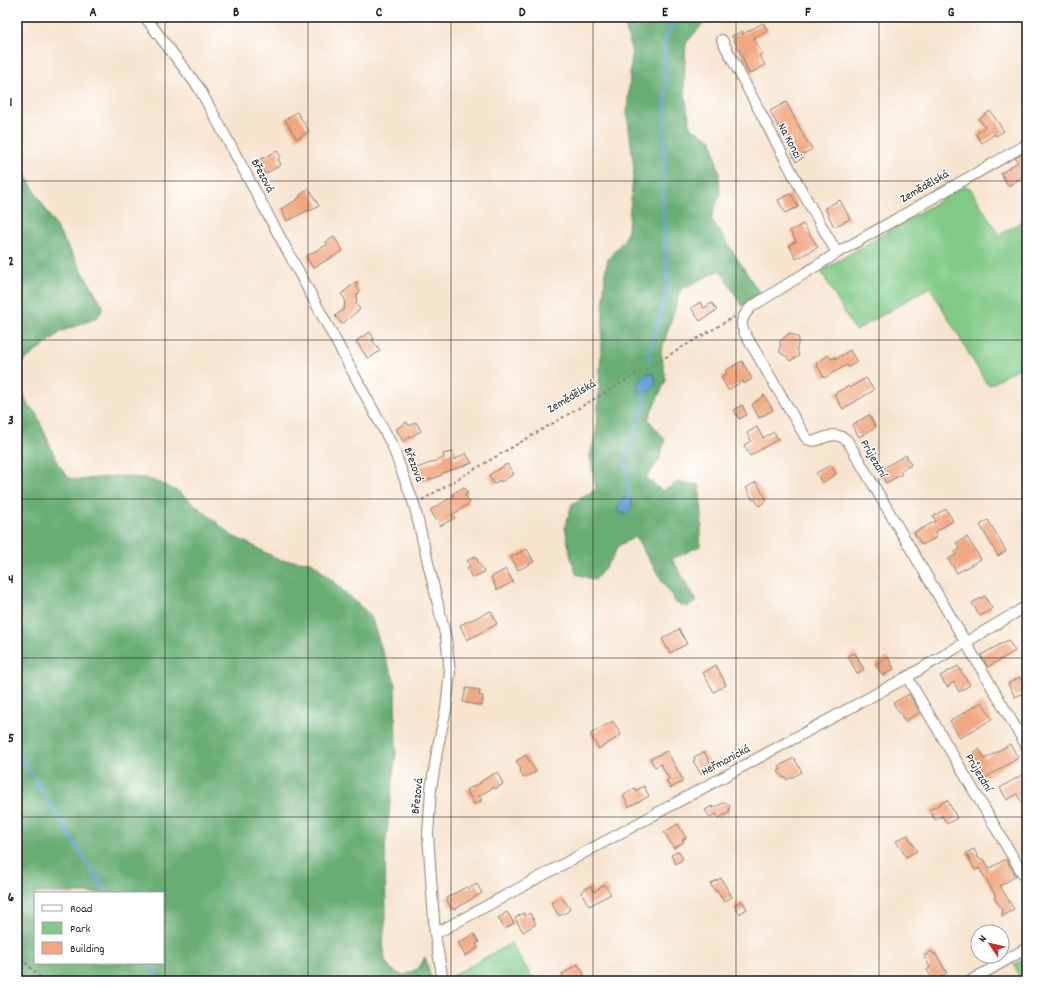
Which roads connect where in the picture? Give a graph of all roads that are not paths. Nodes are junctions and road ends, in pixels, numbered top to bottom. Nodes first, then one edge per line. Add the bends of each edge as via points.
1 (145, 17) edge
2 (722, 40) dead end
3 (1027, 144) edge
4 (837, 253) junction
5 (1027, 606) edge
6 (965, 642) junction
7 (907, 677) junction
8 (1027, 747) edge
9 (1027, 882) edge
10 (435, 934) junction
11 (1027, 948) edge
12 (443, 981) edge
13 (970, 981) edge

1 - 10 street, Březová via 199,88 392,445 414,504 446,638 450,671 446,709 430,789 428,835
2 - 4 street, Na Konci
3 - 4 street, Zemědělská
4 - 6 street, Průjezdní via 751,307 741,325 806,438 816,441 835,434 846,440
5 - 6 street, Heřmanická
6 - 7 street, Heřmanická
6 - 8 street, Průjezdní
7 - 9 street, Průjezdní
7 - 10 street, Heřmanická
10 - 12 street, Březová
11 - 13 street

